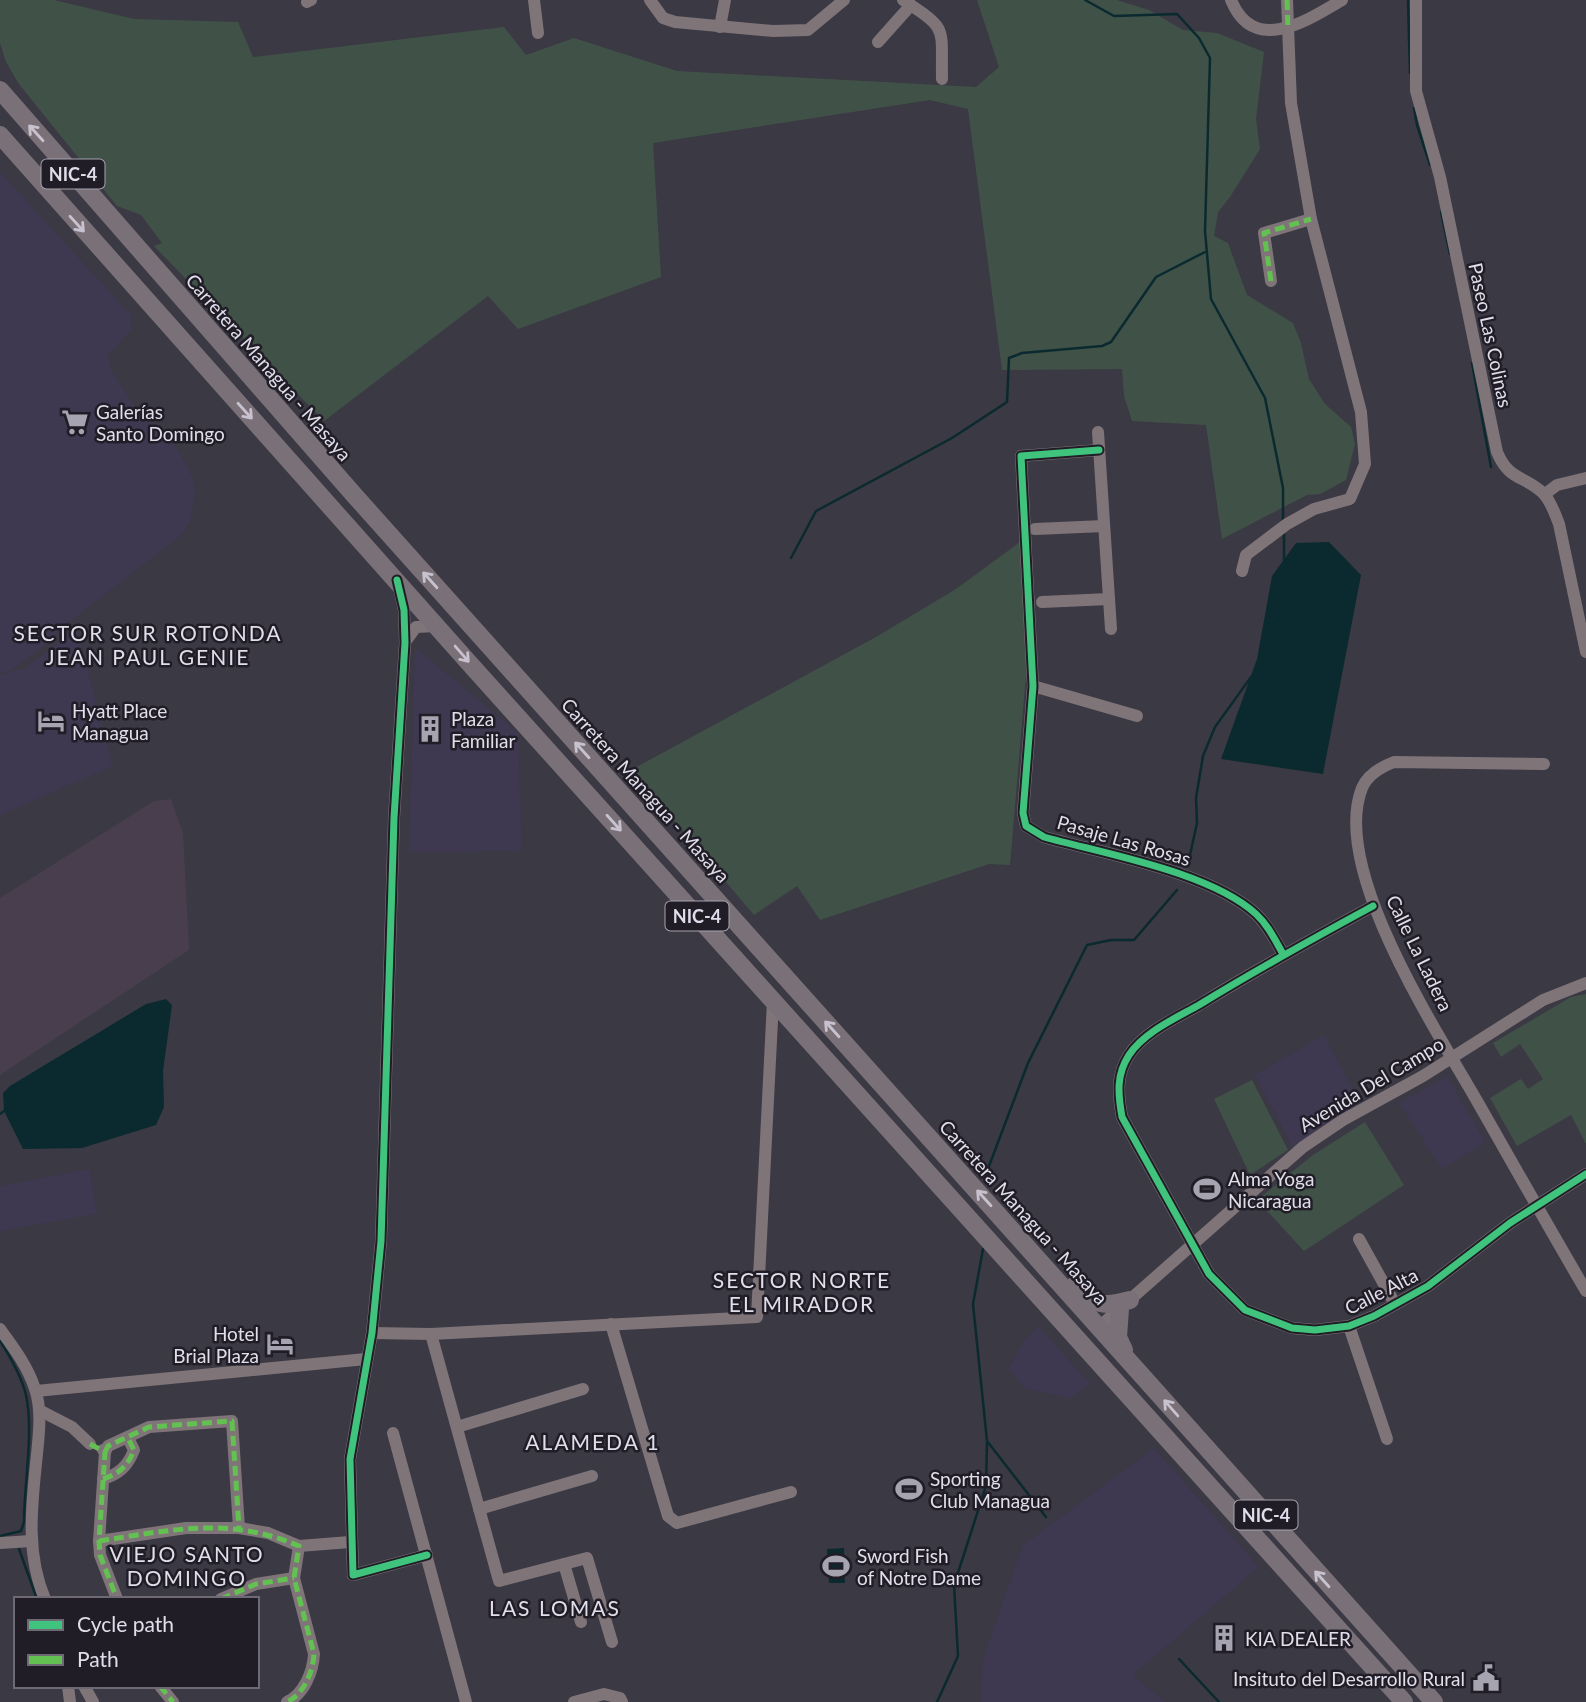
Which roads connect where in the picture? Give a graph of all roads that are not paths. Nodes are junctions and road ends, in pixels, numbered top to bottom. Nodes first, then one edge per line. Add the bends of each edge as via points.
1 (534, 0) edge
2 (650, 0) edge
3 (725, 0) edge
4 (844, 0) edge
5 (1231, 0) edge
6 (1287, 0) edge
7 (1342, 0) edge
8 (1416, 0) edge
9 (907, 2) edge
10 (720, 27) junction
11 (1288, 30) junction
12 (538, 33) dead end
13 (878, 42) dead end
14 (942, 79) dead end
15 (0, 90) edge
16 (0, 135) edge
17 (1311, 219) junction
18 (1271, 281) dead end
19 (1098, 432) dead end
20 (1099, 450) junction
21 (1586, 478) edge
22 (1545, 494) junction
23 (1104, 526) junction
24 (1035, 529) dead end
25 (1242, 571) dead end
26 (397, 580) junction
27 (1580, 587) edge
28 (1109, 599) junction
29 (1042, 602) dead end
30 (437, 626) junction
31 (1111, 629) dead end
32 (405, 643) junction
33 (1585, 645) edge
34 (1033, 686) junction
35 (1137, 716) dead end
36 (1544, 764) dead end
37 (1373, 906) junction
38 (1283, 954) junction
39 (1586, 983) edge
40 (773, 1001) junction
41 (1452, 1058) junction
42 (1586, 1174) edge
43 (1536, 1206) junction
44 (1359, 1239) dead end
45 (1192, 1243) junction
46 (1010, 1264) junction
47 (1046, 1268) junction
48 (1586, 1291) edge
49 (1395, 1304) junction
50 (1125, 1305) junction
51 (611, 1324) junction
52 (1349, 1326) junction
53 (1099, 1327) junction
54 (0, 1329) edge
55 (372, 1334) junction
56 (431, 1334) junction
57 (366, 1359) junction
58 (1128, 1359) junction
59 (583, 1389) dead end
60 (36, 1391) junction
61 (39, 1410) junction
62 (1146, 1416) junction
63 (457, 1427) junction
64 (393, 1433) dead end
65 (128, 1438) junction
66 (1387, 1439) dead end
67 (90, 1444) dead end
68 (592, 1476) dead end
69 (103, 1479) junction
70 (791, 1492) dead end
71 (479, 1509) junction
72 (239, 1528) junction
73 (31, 1541) junction
74 (99, 1541) junction
75 (350, 1542) junction
76 (0, 1543) edge
77 (299, 1546) junction
78 (427, 1555) junction
79 (564, 1564) junction
80 (294, 1578) junction
81 (43, 1597) edge
82 (120, 1597) edge
83 (225, 1597) edge
84 (1355, 1615) junction
85 (581, 1622) dead end
86 (612, 1642) dead end
87 (162, 1688) edge
88 (1402, 1700) edge
89 (173, 1702) edge
90 (287, 1702) edge
91 (466, 1702) edge
92 (574, 1702) edge
93 (622, 1702) edge
94 (1434, 1702) edge

1 - 12 street
2 - 10 street via 663,18
3 - 10 street
4 - 10 street via 808,30
5 - 11 street via 1246,21 1265,29
6 - 11 street
7 - 11 street
8 - 22 street, Paseo Las Colinas via 1416,91 1440,177 1497,452 1511,475
9 - 13 street
9 - 14 street via 942,31
11 - 17 street via 1291,103
47 -> 15 highway, Carretera Managua - Masaya / NIC-4 via 372,516
16 -> 26 highway, NIC-4
17 - 18 street via 1264,233
17 - 25 street via 1361,412 1365,464 1350,499 1314,509 1287,524 1246,555
19 - 20 street
20 - 23 street
20 - 34 street via 1021,456
21 - 22 street via 1556,485
22 - 27 street
23 - 24 street
23 - 28 street
26 - 30 highway, NIC-4
26 - 32 street
27 - 33 street
28 - 29 street
28 - 31 street
30 - 32 street via 416,627
30 -> 40 highway, NIC-4
32 - 55 street via 394,818 381,1241
34 - 35 street
34 - 38 street, Pasaje Las Rosas via 1023,813 1026,826 1044,837 1227,893 1258,916
36 - 37 street, Calle La Ladera via 1397,761 1380,768 1363,786 1357,810 1357,835
37 - 38 street, Calle Alta
37 - 41 street, Calle La Ladera via 1409,983
38 - 45 street, Calle Alta via 1158,1029 1129,1055 1119,1078 1122,1117
39 - 41 street, Avenida Del Campo via 1542,1000
40 - 46 highway, NIC-4
40 - 51 street via 757,1317
41 - 43 street, Calle La Ladera
41 - 45 street, Avenida Del Campo via 1303,1147
42 - 43 street, Calle Alta
43 - 48 street, Calle La Ladera
43 - 49 street, Calle Alta
44 - 49 street
45 - 50 street, Avenida Del Campo
45 - 52 street, Calle Alta via 1209,1274 1245,1310 1292,1328
46 - 53 highway via 1029,1274 1076,1326 1086,1330
46 - 62 highway, NIC-4
47 - 50 highway via 1070,1281 1093,1302
47 - 53 highway, Carretera Managua - Masaya / NIC-4
49 - 52 street, Calle Alta
50 - 53 street, Avenida Del Campo
50 - 58 highway via 1118,1337
51 - 56 street
51 - 70 street via 668,1516 677,1523
52 - 66 street
53 - 58 highway, Carretera Managua - Masaya / NIC-4
53 - 62 highway via 1096,1346 1134,1392
54 - 60 street via 23,1360
55 - 56 street
55 - 57 street
56 - 63 street
57 - 60 street
57 - 75 street via 350,1459
84 -> 58 highway, Carretera Managua - Masaya / NIC-4
59 - 63 street
60 - 61 street
61 - 67 street via 72,1427
61 - 73 street
62 - 88 highway, NIC-4
63 - 71 street
64 - 78 street
65 - 69 street via 104,1451
65 - 69 street via 134,1450 131,1460 122,1471
65 - 72 street via 149,1427 232,1421
68 - 71 street
69 - 74 street
71 - 79 street via 499,1581
72 - 74 street via 186,1528
72 - 77 street via 268,1533
73 - 76 street
73 - 81 street
74 - 82 street via 100,1555
75 - 77 street
75 - 78 street via 353,1575
77 - 80 street
78 - 91 street
79 - 85 street
79 - 86 street via 587,1558
80 - 83 street via 256,1584
80 - 90 street via 314,1667 300,1692
84 - 88 highway
84 - 94 highway, Carretera Managua - Masaya / NIC-4
87 - 89 street
92 - 93 street via 604,1694

